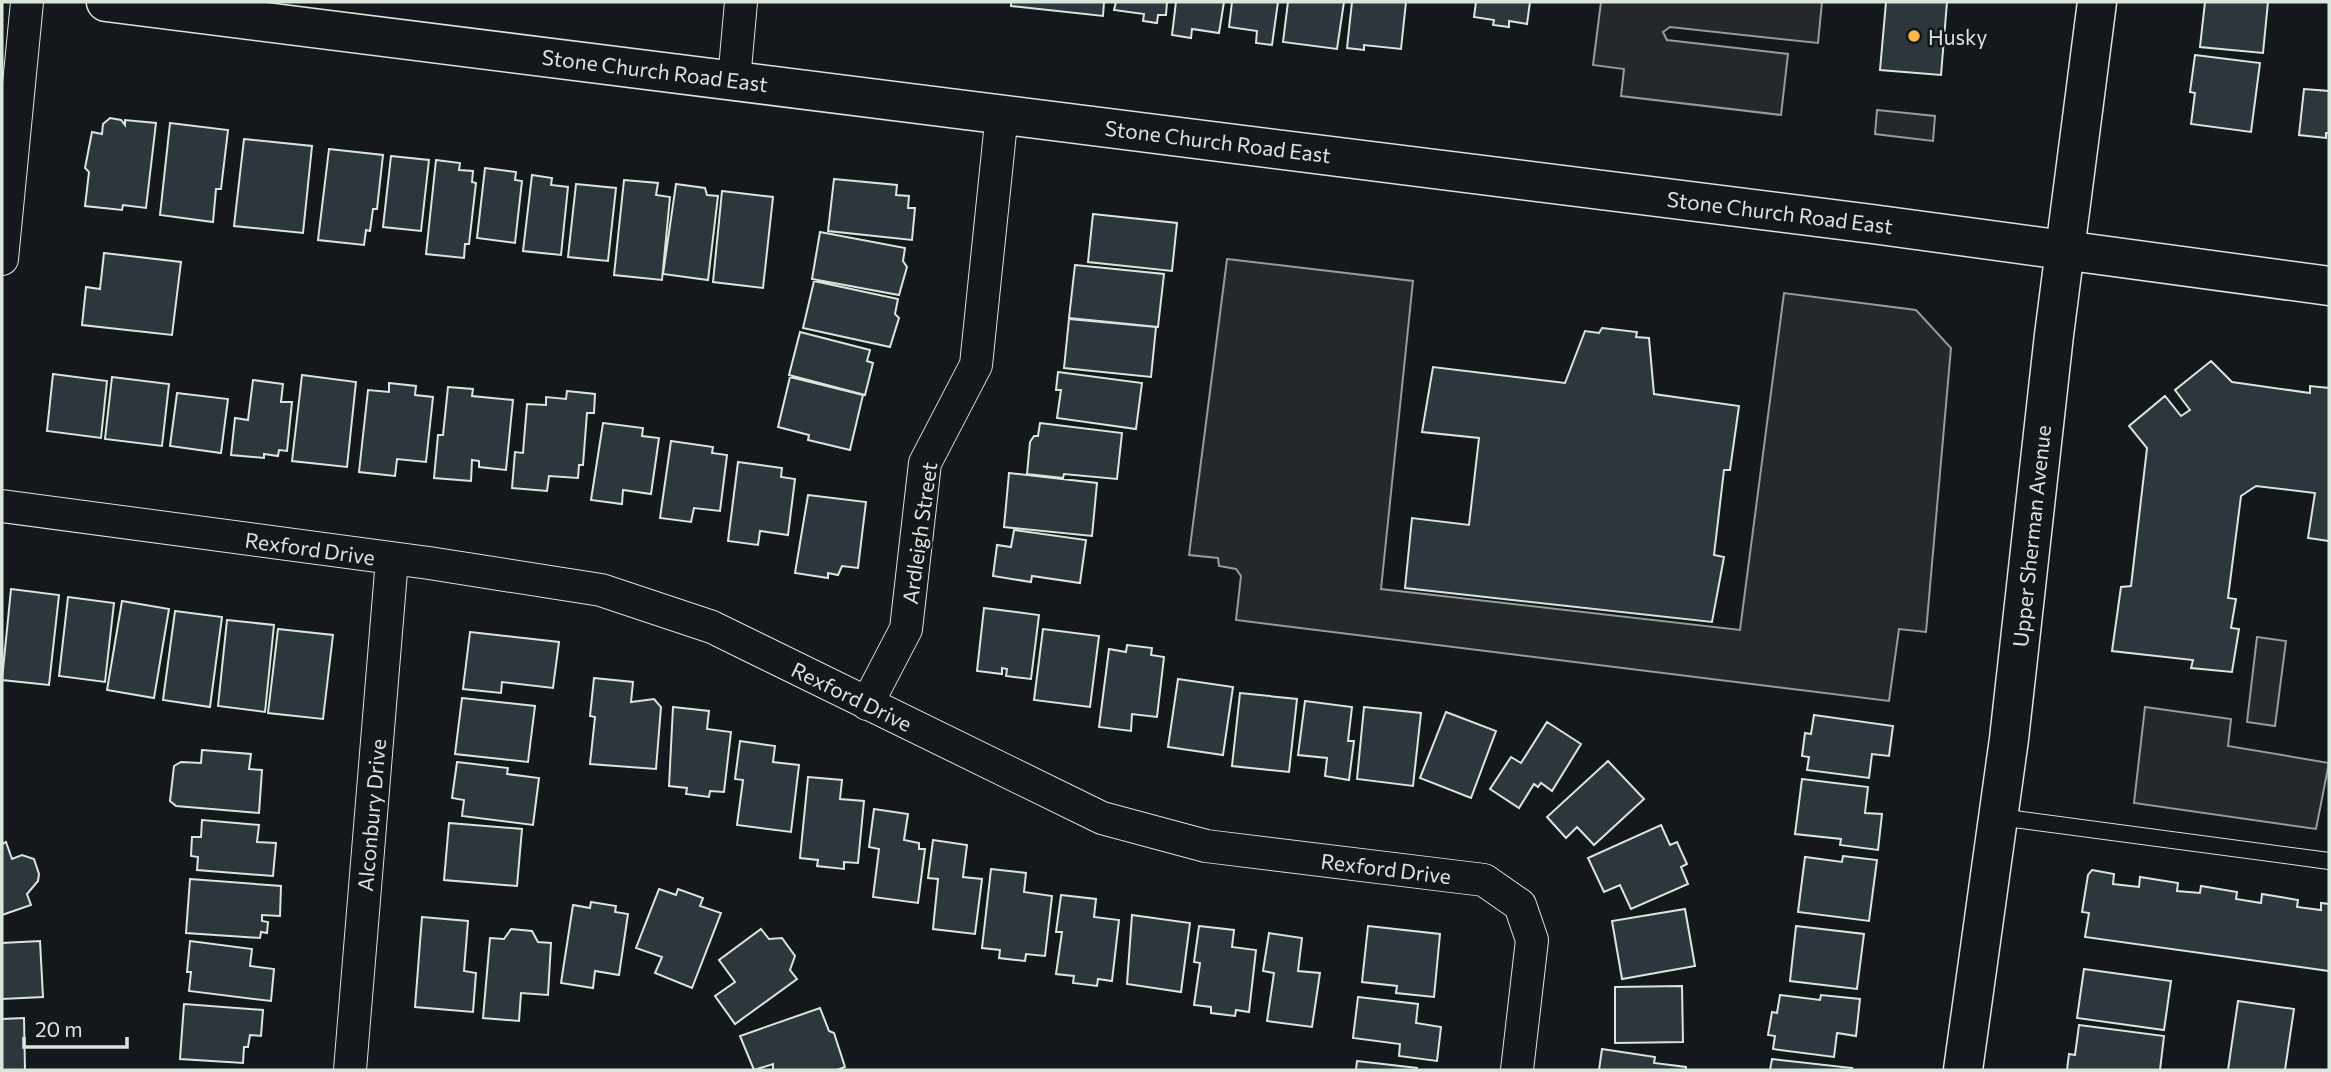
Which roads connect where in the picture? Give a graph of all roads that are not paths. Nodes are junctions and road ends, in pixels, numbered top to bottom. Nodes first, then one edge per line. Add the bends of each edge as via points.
1 (27, 2) edge
2 (106, 2) edge
3 (741, 2) edge
4 (2097, 2) edge
5 (734, 80) junction
6 (1002, 114) junction
7 (2066, 249) junction
8 (2, 259) edge
9 (2329, 286) edge
10 (2, 506) edge
11 (392, 559) junction
12 (867, 704) junction
13 (1998, 817) junction
14 (2329, 861) edge
15 (350, 1070) edge
16 (1517, 1070) edge
17 (1963, 1070) edge

1 - 8 street
2 - 5 main road, Stone Church Road East
3 - 5 street
4 - 7 main road, Upper Sherman Avenue
5 - 6 main road, Stone Church Road East
6 - 7 main road, Stone Church Road East
6 - 12 street, Ardleigh Street via 976,365 925,463 906,629
7 - 9 main road, Stone Church Road East
7 - 13 main road, Upper Sherman Avenue
10 - 11 street, Rexford Drive
11 - 12 street, Rexford Drive via 601,590 712,627
11 - 15 street, Alconbury Drive
12 - 16 street, Rexford Drive via 1102,818 1206,846 1485,880 1520,905 1532,940
13 - 14 lane
13 - 17 main road, Upper Sherman Avenue

